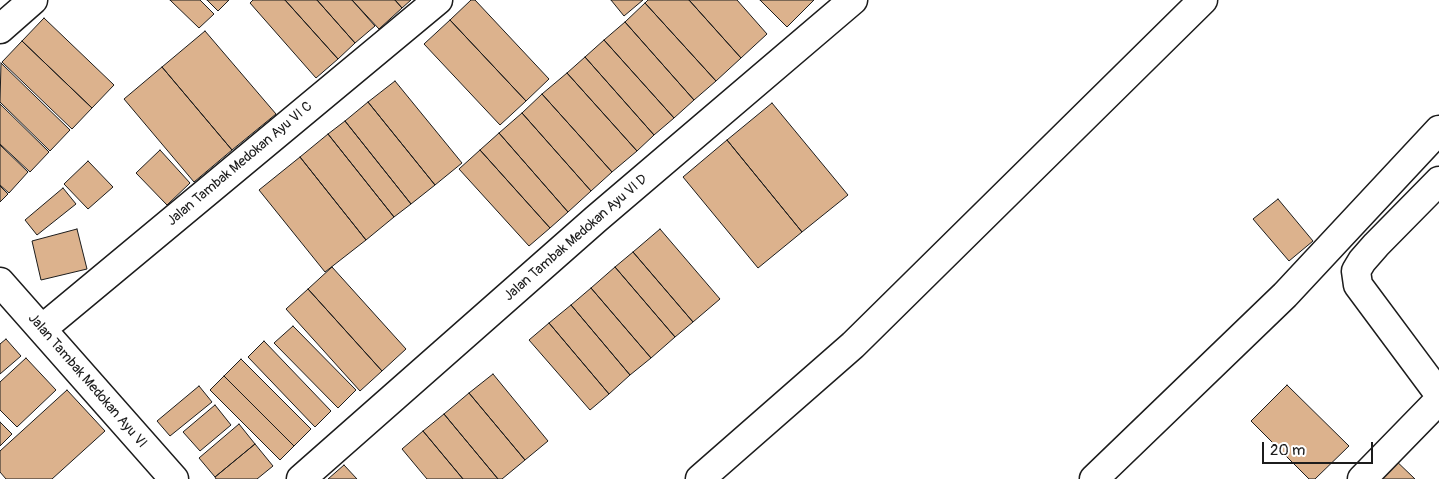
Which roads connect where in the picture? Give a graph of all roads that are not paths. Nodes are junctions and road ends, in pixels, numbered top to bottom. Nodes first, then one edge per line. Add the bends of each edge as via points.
1 (33, 0) edge
2 (438, 0) edge
3 (853, 0) edge
4 (1203, 0) edge
5 (0, 29) edge
6 (1439, 130) edge
7 (1439, 181) edge
8 (0, 282) edge
9 (42, 329) junction
10 (1439, 394) edge
11 (1439, 400) edge
12 (174, 479) edge
13 (301, 479) edge
14 (700, 479) edge
15 (1094, 479) edge
16 (1362, 479) edge

1 - 5 street
2 - 9 street, Jalan Tambak Medokan Ayu VI C
3 - 13 street, Jalan Tambak Medokan Ayu VI D via 596,219
4 - 14 street via 853,345
6 - 15 street via 1285,295
7 - 10 street via 1371,250 1356,272 1358,285
8 - 9 street, Jalan Tambak Medokan Ayu VI
9 - 12 street, Jalan Tambak Medokan Ayu VI
11 - 16 street

